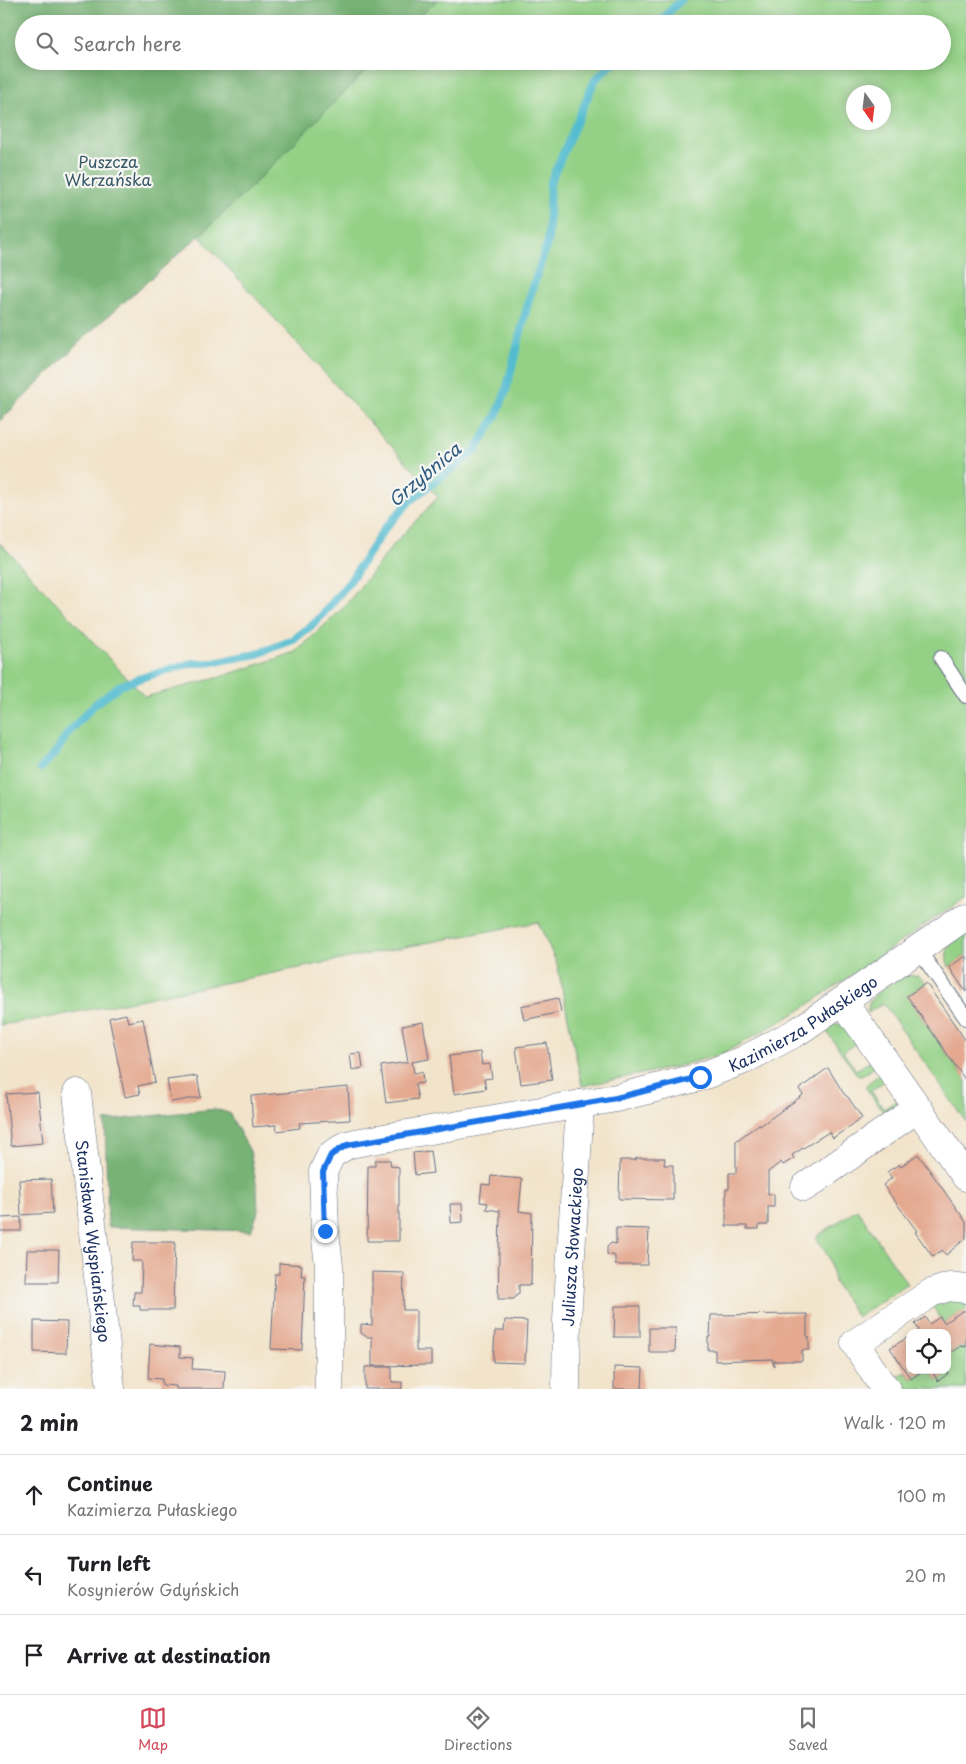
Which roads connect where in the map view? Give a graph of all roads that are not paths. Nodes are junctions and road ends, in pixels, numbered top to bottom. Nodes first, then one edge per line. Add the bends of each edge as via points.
1 (941, 658) dead end
2 (966, 696) edge
3 (966, 916) edge
4 (918, 949) junction
5 (843, 1001) junction
6 (966, 1018) edge
7 (76, 1093) dead end
8 (580, 1104) junction
9 (918, 1108) junction
10 (966, 1177) edge
11 (805, 1187) dead end
12 (966, 1289) edge
13 (882, 1387) edge
14 (111, 1389) edge
15 (329, 1389) edge
16 (566, 1389) edge

1 - 2 lane
3 - 4 street, Kazimierza Pułaskiego
4 - 5 street, Kazimierza Pułaskiego
4 - 6 lane
5 - 8 street, Kazimierza Pułaskiego via 797,1032 744,1060 700,1077
5 - 9 street
7 - 14 street, Stanisława Wyspiańskiego
8 - 15 street, Kazimierza Pułaskiego via 355,1143 331,1155 323,1172 329,1266
8 - 16 street, Juliusza Słowackiego
9 - 10 street
9 - 11 street
12 - 13 street via 949,1287 931,1293 855,1343

